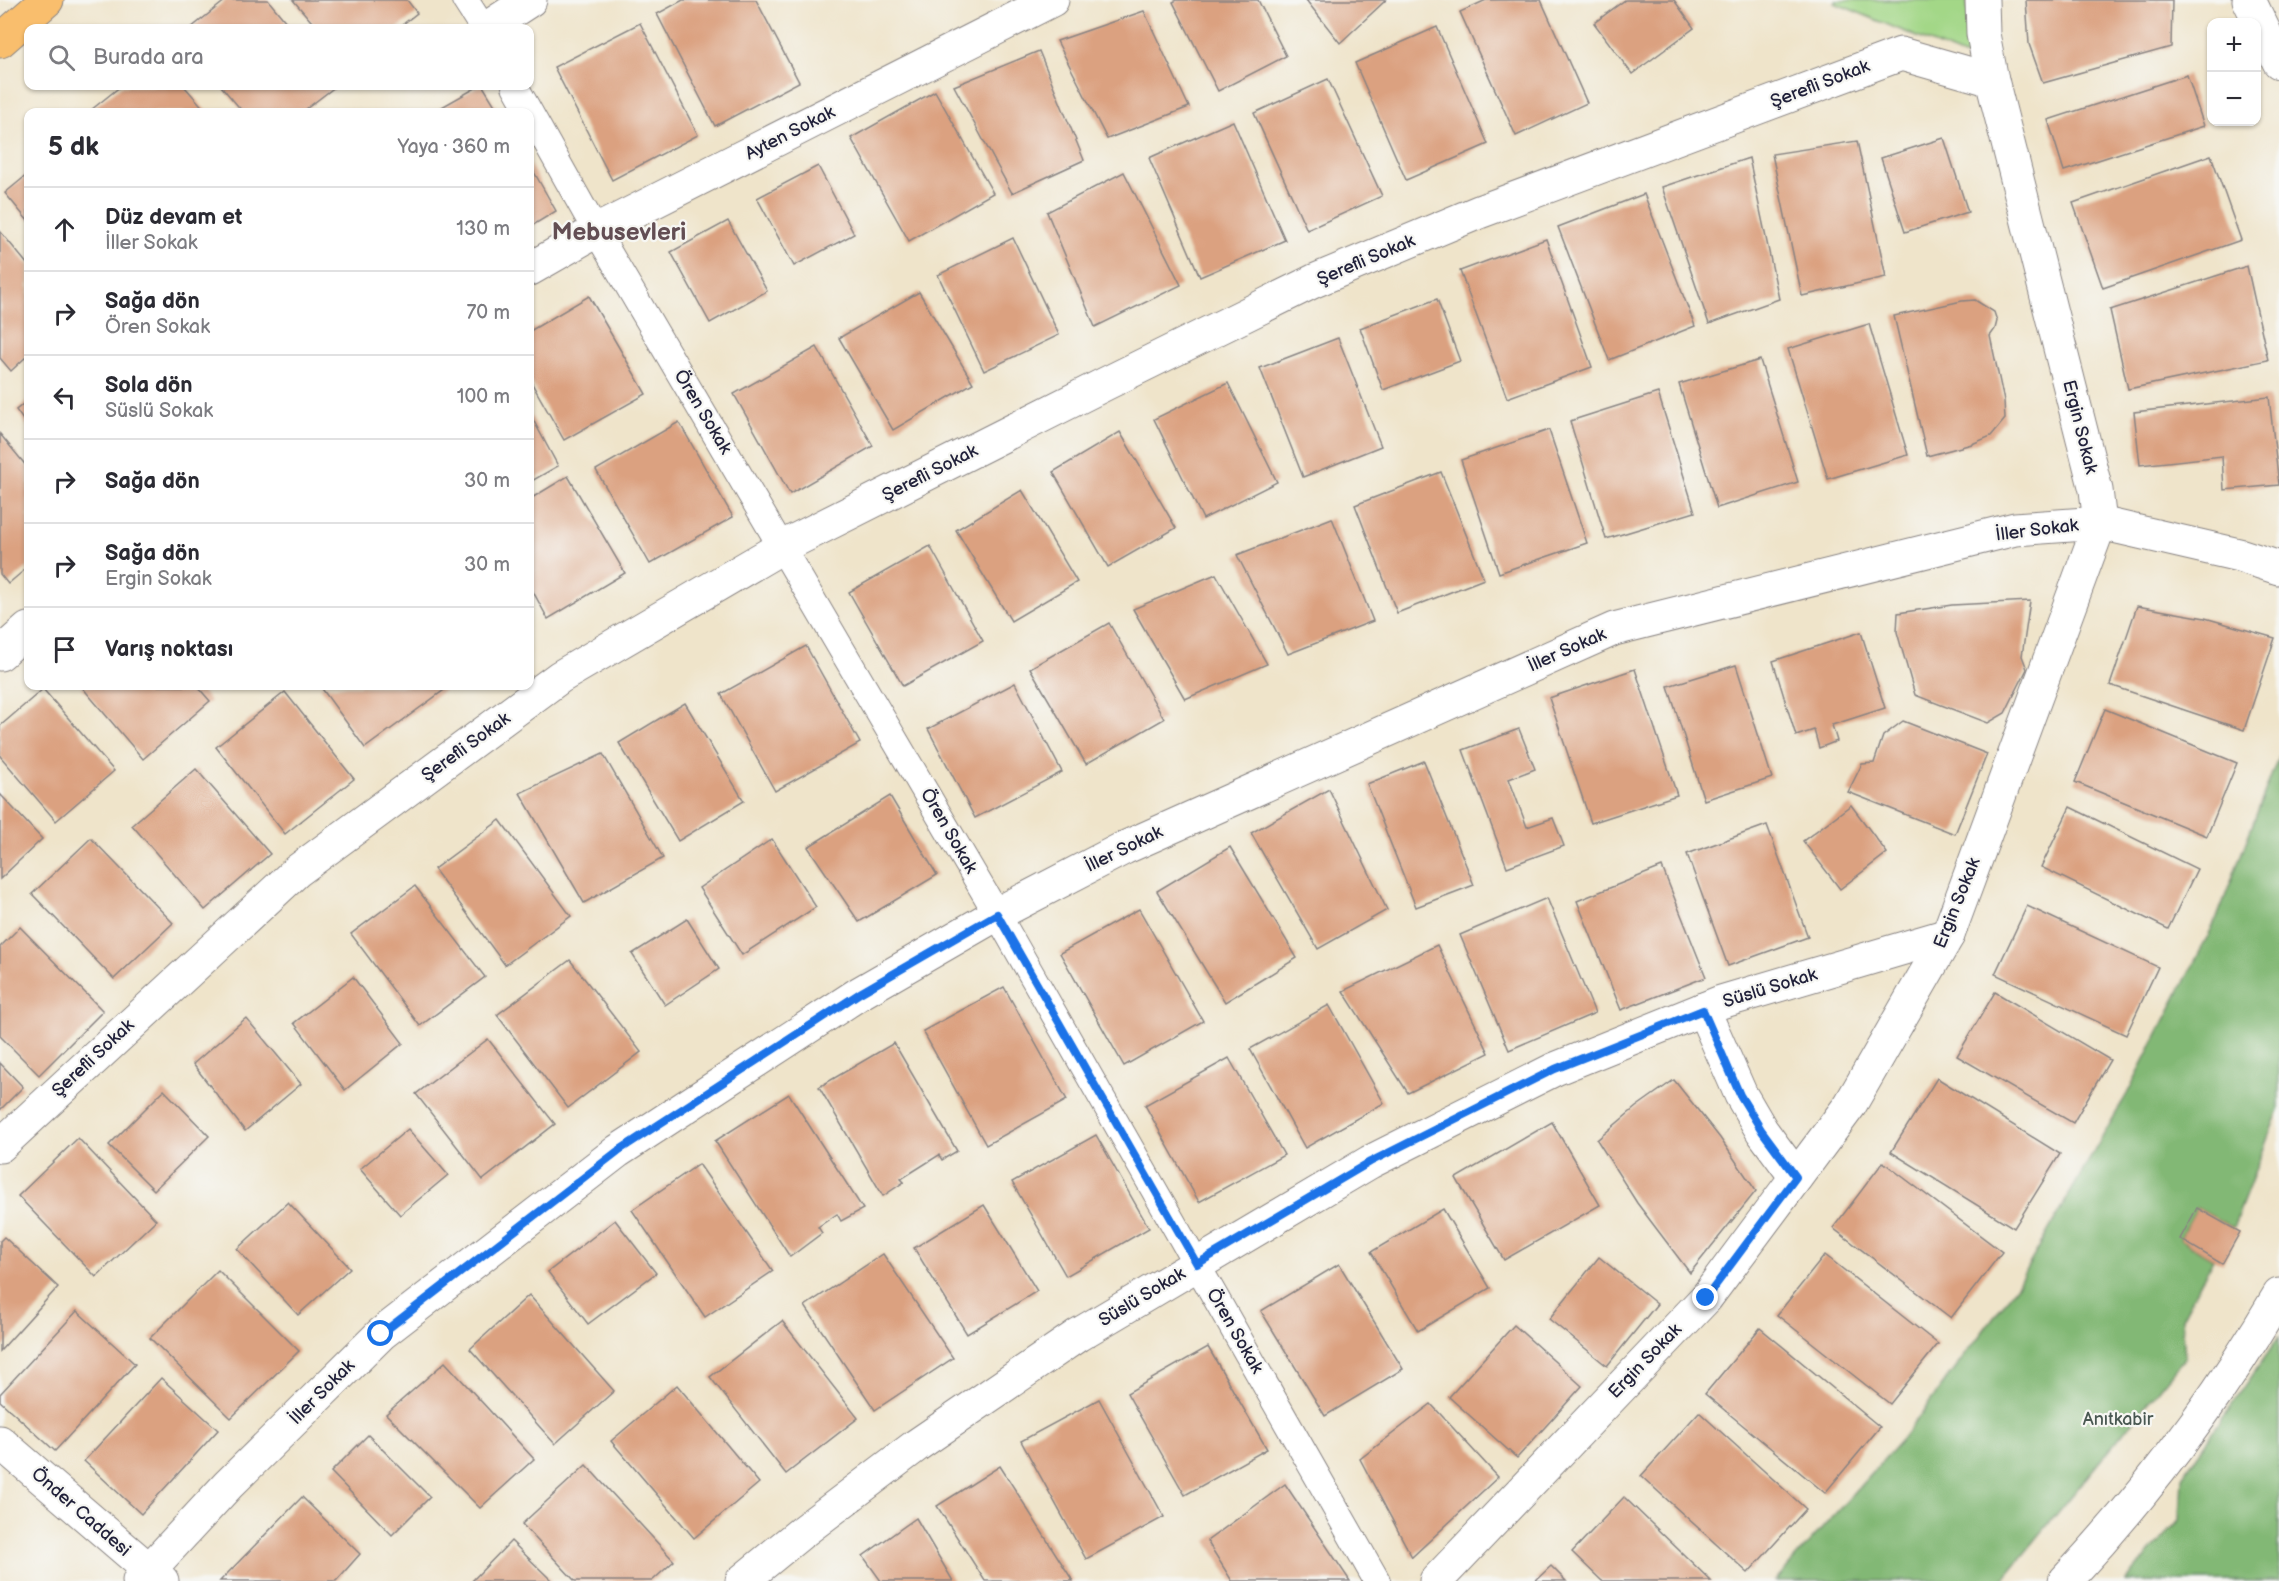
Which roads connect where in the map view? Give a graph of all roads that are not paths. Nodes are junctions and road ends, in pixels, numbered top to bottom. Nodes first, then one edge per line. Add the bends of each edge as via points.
1 (47, 0) edge
2 (465, 0) edge
3 (530, 0) edge
4 (1052, 0) edge
5 (1982, 0) edge
6 (2249, 0) edge
7 (480, 24) edge
8 (493, 24) edge
9 (0, 41) edge
10 (2279, 62) edge
11 (1992, 80) junction
12 (517, 90) edge
13 (527, 108) edge
14 (534, 120) edge
15 (596, 231) junction
16 (534, 267) edge
17 (2100, 523) junction
18 (782, 547) junction
19 (2279, 568) edge
20 (24, 633) edge
21 (0, 654) edge
22 (997, 914) junction
23 (1948, 935) junction
24 (1703, 1010) junction
25 (0, 1146) edge
26 (1796, 1177) junction
27 (1197, 1264) junction
28 (2279, 1295) edge
29 (0, 1442) edge
30 (150, 1577) edge
31 (742, 1581) edge
32 (1377, 1581) edge
33 (1436, 1581) edge
34 (2065, 1581) edge

1 - 9 main road
2 - 7 street
3 - 8 street
4 - 15 street, Ayten Sokak
5 - 11 street, Ergin Sokak via 1983,34
6 - 10 street
11 - 17 street, Ergin Sokak via 2096,490
11 - 18 street, Şerefli Sokak via 1900,54 1479,212 1314,281
12 - 13 street, Ören Sokak
14 - 15 street, Ören Sokak
15 - 16 street, Ayten Sokak
15 - 18 street, Ören Sokak
17 - 19 street, İller Sokak
17 - 22 street, İller Sokak via 2014,530 1614,629 1124,848
17 - 23 street, Ergin Sokak
18 - 22 street, Ören Sokak
18 - 25 street, Şerefli Sokak via 560,677 297,871
20 - 21 street
22 - 27 street, Ören Sokak
22 - 30 street, İller Sokak via 860,993 618,1151 390,1327 228,1485
23 - 24 street, Süslü Sokak
23 - 26 street, Ergin Sokak via 1850,1105
24 - 26 street via 1740,1095
24 - 27 street, Süslü Sokak via 1555,1069 1493,1100 1370,1162
26 - 33 street, Ergin Sokak via 1706,1298
27 - 31 street, Süslü Sokak via 1078,1335 917,1444
27 - 32 street, Ören Sokak
28 - 34 street via 2199,1421 2116,1526
29 - 30 street, Önder Caddesi

